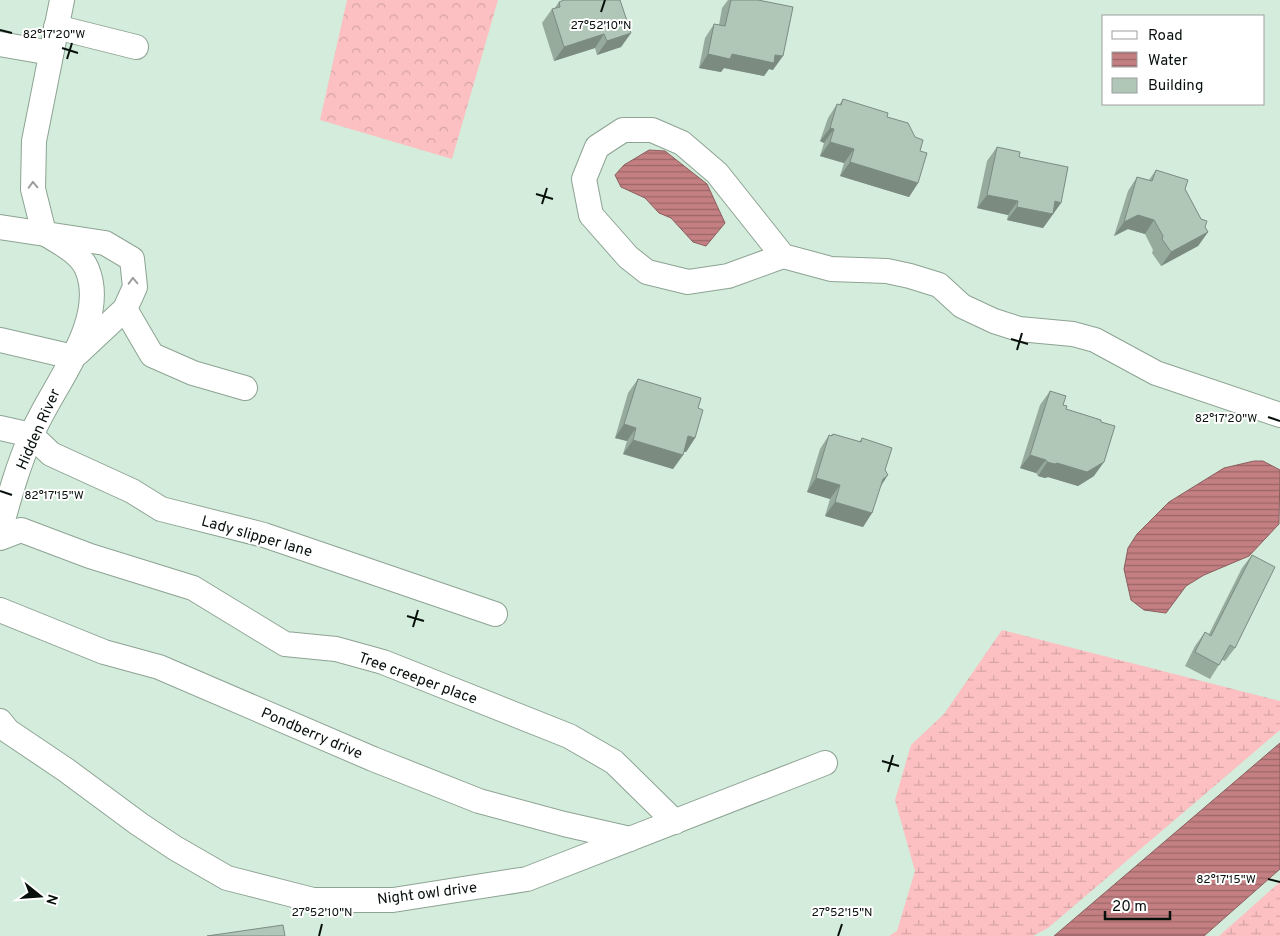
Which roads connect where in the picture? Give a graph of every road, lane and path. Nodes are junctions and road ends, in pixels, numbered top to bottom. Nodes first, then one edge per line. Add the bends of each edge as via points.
1 (62, 0) edge
2 (56, 28) junction
3 (0, 44) edge
4 (136, 47) dead end
5 (51, 53) junction
6 (0, 226) edge
7 (44, 233) junction
8 (783, 256) junction
9 (125, 309) junction
10 (0, 340) edge
11 (73, 357) junction
12 (245, 388) dead end
13 (1280, 415) edge
14 (0, 428) edge
15 (31, 435) junction
16 (0, 531) edge
17 (0, 538) edge
18 (0, 610) edge
19 (495, 614) dead end
20 (0, 721) edge
21 (825, 763) dead end
22 (675, 822) junction
23 (630, 839) junction

1 - 2 street
2 - 4 street
2 - 5 street
3 - 5 street
7 -> 5 street via 33,189 34,141
6 - 7 street, Hidden River
9 -> 7 street, Hidden River via 135,287 132,260 105,243
7 - 11 street, Hidden River via 78,256 87,267 91,280 90,314
8 - 8 street via 717,173 682,143 652,130 623,130 597,147 584,179 591,215 628,257 647,272 688,282 728,276
8 - 13 street via 831,268 887,271 910,276 938,285 962,306 994,321 1095,340 1156,373
9 - 11 street, Hidden River
9 - 12 street via 152,355 193,373
10 - 11 street
11 - 15 street, Hidden River
14 - 15 street
15 - 16 street, Hidden River
15 - 19 street, Lady slipper lane via 51,454 132,491 161,509 264,535
17 - 22 street, Tree creeper place via 21,530 90,556 193,588 285,644 336,649 383,662 569,736 614,762
18 - 23 street, Pondberry drive via 104,652 159,667 479,801
20 - 23 street, Night owl drive via 8,731 174,848 227,878 313,900 393,900 527,879
21 - 22 street, Night owl drive
22 - 23 street, Night owl drive

